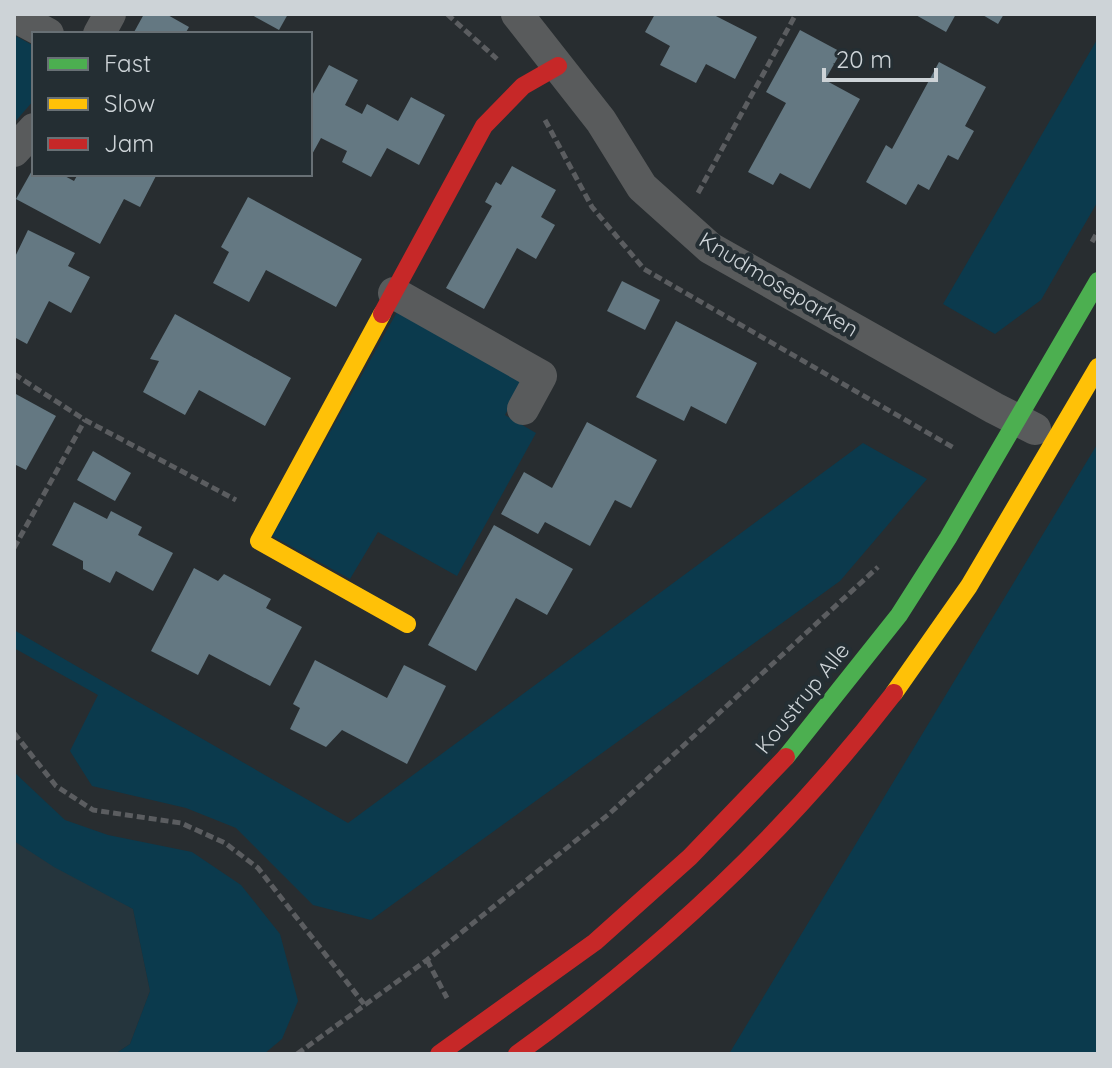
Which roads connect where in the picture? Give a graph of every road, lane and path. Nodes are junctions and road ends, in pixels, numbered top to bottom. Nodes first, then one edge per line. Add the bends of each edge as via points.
1 (110, 14) edge
2 (517, 14) edge
3 (796, 14) edge
4 (14, 16) edge
5 (44, 32) edge
6 (100, 32) edge
7 (558, 66) junction
8 (32, 131) edge
9 (14, 151) edge
10 (686, 187) dead end
11 (1098, 281) edge
12 (394, 293) junction
13 (1098, 367) edge
14 (14, 374) edge
15 (523, 409) dead end
16 (85, 420) junction
17 (1017, 420) junction
18 (1056, 439) junction
19 (271, 519) junction
20 (14, 548) edge
21 (885, 560) dead end
22 (407, 624) dead end
23 (14, 733) edge
24 (427, 960) junction
25 (447, 998) dead end
26 (364, 1004) junction
27 (297, 1054) edge
28 (439, 1054) edge
29 (517, 1054) edge

1 - 6 street
2 - 7 street, Knudmoseparken
3 - 10 path via 696,197
4 - 5 street
7 - 12 street via 523,86 484,126
7 - 17 street, Knudmoseparken via 642,187 710,248
8 - 9 street
11 - 17 street, Koustrup Alle
12 - 15 street via 541,376
12 - 19 street
13 - 18 street
14 - 16 path
16 - 19 path
16 - 20 path
17 - 18 street, Knudmoseparken
17 - 28 street, Koustrup Alle via 899,615 791,752 690,857 595,942
18 - 29 street via 934,637 820,781 724,883 625,971
19 - 22 street via 259,541
21 - 24 path via 609,814
23 - 26 path via 56,786 93,810 181,823 225,843 258,868
24 - 25 path
24 - 26 path
26 - 27 path

